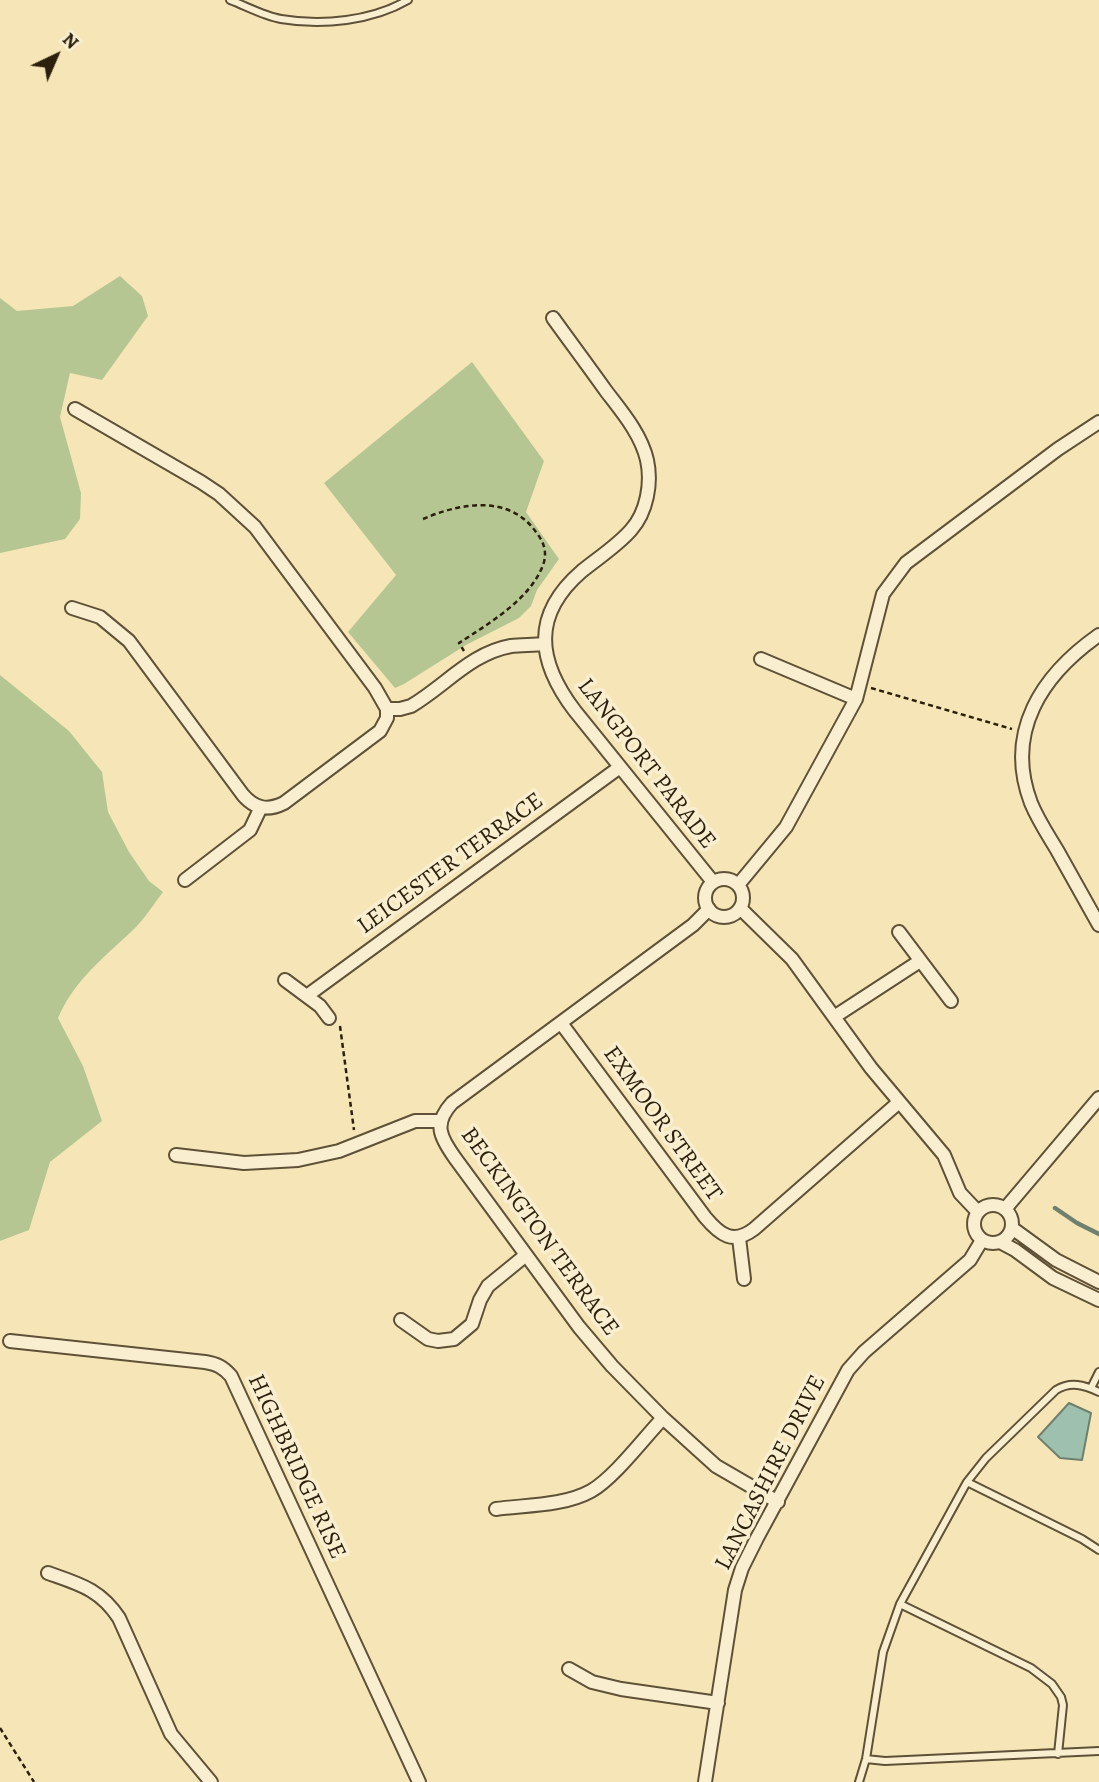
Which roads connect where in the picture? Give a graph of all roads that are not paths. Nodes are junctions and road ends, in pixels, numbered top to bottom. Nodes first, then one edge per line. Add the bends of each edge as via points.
1 (230, 0) edge
2 (408, 0) edge
3 (553, 318) dead end
4 (75, 409) dead end
5 (1099, 422) edge
6 (72, 608) dead end
7 (1099, 635) edge
8 (544, 644) junction
9 (761, 659) dead end
10 (856, 699) junction
11 (387, 709) junction
12 (620, 767) junction
13 (261, 807) junction
14 (185, 880) dead end
15 (713, 882) junction
16 (738, 885) junction
17 (740, 908) junction
18 (709, 909) junction
19 (1097, 918) edge
20 (899, 932) dead end
21 (920, 961) junction
22 (285, 980) dead end
23 (308, 996) junction
24 (951, 1001) dead end
25 (834, 1017) junction
26 (329, 1018) road end
27 (561, 1023) junction
28 (1099, 1098) edge
29 (898, 1102) junction
30 (441, 1121) junction
31 (176, 1155) dead end
32 (1005, 1209) junction
33 (978, 1212) junction
34 (1012, 1228) junction
35 (739, 1238) junction
36 (982, 1240) junction
37 (1000, 1242) junction
38 (526, 1255) junction
39 (744, 1279) dead end
40 (1099, 1282) edge
41 (1099, 1300) edge
42 (401, 1320) dead end
43 (10, 1342) dead end
44 (1099, 1372) edge
45 (1091, 1388) junction
46 (1099, 1392) edge
47 (663, 1418) junction
48 (967, 1482) junction
49 (778, 1502) junction
50 (496, 1509) dead end
51 (1099, 1550) edge
52 (48, 1573) dead end
53 (900, 1604) junction
54 (569, 1669) dead end
55 (718, 1703) junction
56 (1099, 1751) edge
57 (1058, 1754) junction
58 (866, 1759) junction
59 (211, 1782) edge
60 (419, 1782) edge
61 (705, 1782) edge
62 (859, 1782) edge

1 - 2 lane via 280,19 336,22
3 - 8 street, LANGPORT PARADE via 634,430 647,457 649,485 632,529 558,595
4 - 11 street via 201,482 255,527
5 - 10 street via 906,563 883,594
6 - 13 street via 100,617 129,641 243,795
7 - 19 street via 1069,657 1049,680 1026,732 1023,761 1031,803
8 - 11 street via 509,647 471,662 411,706
8 - 12 street, LANGPORT PARADE via 561,693
9 - 10 street
10 - 16 street via 786,827
11 - 13 street via 385,724 374,736 284,803
12 - 15 street, LANGPORT PARADE
12 - 23 street, LEICESTER TERRACE
13 - 14 street via 250,830
15 - 16 street via 727,878
15 - 18 street via 705,896
16 - 17 street via 744,895
17 - 18 street via 726,917
17 - 25 street via 792,959
18 - 27 street, BECKINGTON TERRACE
20 - 21 street
21 - 24 street
21 - 25 street
22 - 23 street
23 - 26 street
25 - 29 street
27 - 30 street, BECKINGTON TERRACE via 452,1103
27 - 35 street, EXMOOR STREET via 714,1228
28 - 32 street
29 - 33 street via 943,1155 960,1193
29 - 35 street
30 - 31 street via 415,1121 319,1156 244,1163
30 - 38 street, BECKINGTON TERRACE via 443,1142
32 - 33 street via 994,1204
32 - 34 street
33 - 36 street via 974,1227
34 - 37 street
34 - 40 street via 1056,1260
35 - 39 street
36 - 37 street
36 - 49 street, LANCASHIRE DRIVE via 970,1260 848,1370
37 - 41 street via 1054,1278
38 - 42 street via 488,1286 472,1324 454,1339 428,1339
38 - 47 street, BECKINGTON TERRACE via 594,1346
43 - 60 street, HIGHBRIDGE RISE via 217,1363 224,1368
44 - 45 lane
45 - 46 lane
45 - 48 lane via 1072,1384 1056,1390
47 - 49 street, BECKINGTON TERRACE via 716,1466
47 - 50 street via 589,1492
48 - 51 lane
48 - 53 lane
49 - 55 street, LANCASHIRE DRIVE via 734,1590
52 - 59 street via 91,1589 112,1607 172,1734
53 - 57 lane via 1023,1663 1052,1684 1063,1705
53 - 58 lane via 883,1652
54 - 55 street via 611,1687
55 - 61 street, LANCASHIRE DRIVE
56 - 57 lane
57 - 58 lane
58 - 62 lane

